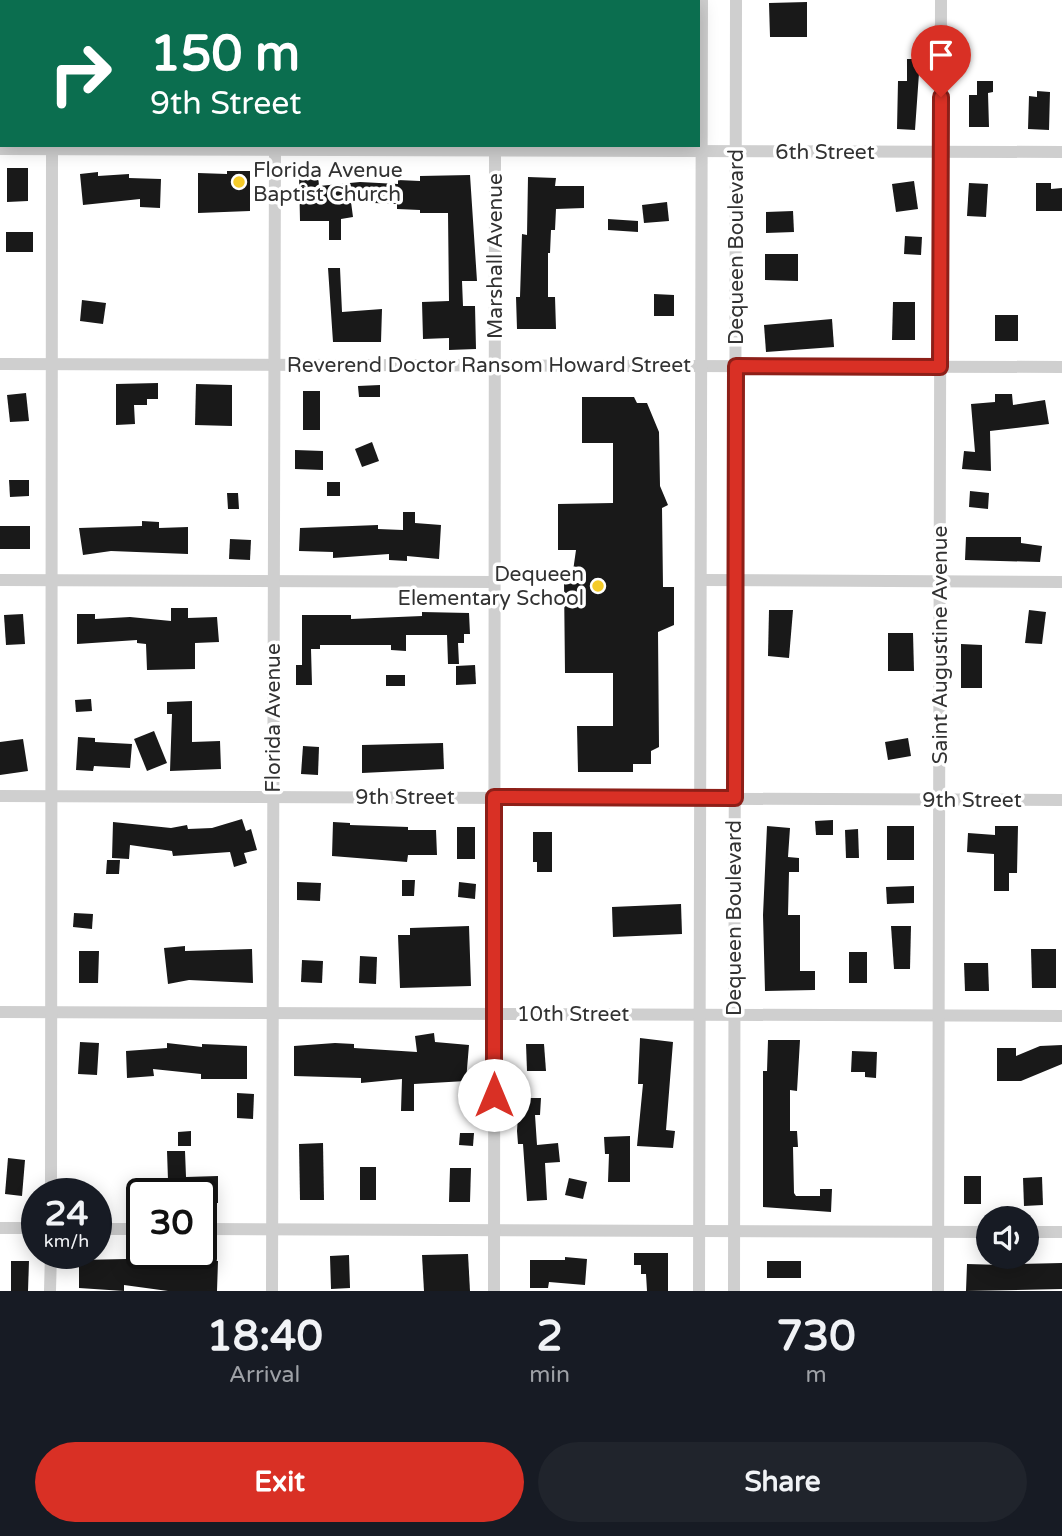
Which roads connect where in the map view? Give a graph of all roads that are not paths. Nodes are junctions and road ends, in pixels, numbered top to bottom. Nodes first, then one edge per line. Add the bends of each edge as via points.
1 (702, 0) edge
2 (736, 0) edge
3 (941, 0) edge
4 (52, 147) edge
5 (275, 147) edge
6 (495, 148) edge
7 (0, 149) edge
8 (701, 152) junction
9 (736, 152) junction
10 (941, 152) junction
11 (1062, 152) edge
12 (0, 364) edge
13 (52, 365) junction
14 (274, 365) junction
15 (495, 365) junction
16 (701, 366) junction
17 (736, 366) junction
18 (940, 367) junction
19 (1062, 367) edge
20 (0, 580) edge
21 (51, 580) junction
22 (701, 580) junction
23 (735, 580) junction
24 (274, 581) junction
25 (495, 582) junction
26 (940, 582) junction
27 (1062, 582) edge
28 (0, 796) edge
29 (51, 796) junction
30 (273, 797) junction
31 (494, 797) junction
32 (700, 798) junction
33 (735, 798) junction
34 (939, 799) junction
35 (1062, 800) edge
36 (0, 1012) edge
37 (51, 1012) junction
38 (273, 1013) junction
39 (494, 1014) junction
40 (700, 1014) junction
41 (734, 1015) junction
42 (939, 1016) junction
43 (1062, 1016) edge
44 (51, 1178) edge
45 (0, 1228) edge
46 (21, 1228) edge
47 (217, 1229) edge
48 (272, 1230) junction
49 (494, 1230) junction
50 (699, 1231) junction
51 (734, 1231) junction
52 (938, 1232) junction
53 (976, 1232) edge
54 (1039, 1232) edge
55 (1062, 1232) edge
56 (51, 1269) edge
57 (50, 1291) edge
58 (272, 1291) edge
59 (494, 1291) edge
60 (699, 1291) edge
61 (733, 1291) edge
62 (938, 1291) edge

1 - 8 street, Dequeen Boulevard
2 - 9 street, Dequeen Boulevard
3 - 10 street, Saint Augustine Avenue
4 - 5 street, 6th Street
4 - 7 street, 6th Street
4 - 13 street
5 - 6 street, 6th Street
5 - 14 street, Florida Avenue
6 - 8 street, 6th Street
6 - 15 street, Marshall Avenue
8 - 9 street, 6th Street
8 - 16 street, Dequeen Boulevard
9 - 10 street, 6th Street
9 - 17 street, Dequeen Boulevard
10 - 11 street, 6th Street
10 - 18 street, Saint Augustine Avenue
12 - 13 street, Reverend Doctor Ransom Howard Street
13 - 14 street, Reverend Doctor Ransom Howard Street
13 - 21 street
14 - 15 street, Reverend Doctor Ransom Howard Street
14 - 24 street, Florida Avenue
15 - 16 street, Reverend Doctor Ransom Howard Street
15 - 25 street, Marshall Avenue
16 - 17 street, Reverend Doctor Ransom Howard Street
16 - 22 street, Dequeen Boulevard
17 - 18 street, Reverend Doctor Ransom Howard Street
17 - 23 street, Dequeen Boulevard
18 - 19 street, Reverend Doctor Ransom Howard Street
18 - 26 street, Saint Augustine Avenue
20 - 21 street
21 - 24 street
21 - 29 street
22 - 23 street
22 - 32 street, Dequeen Boulevard
23 - 26 street
23 - 33 street, Dequeen Boulevard
24 - 25 street
24 - 30 street, Florida Avenue
25 - 31 street, Marshall Avenue
26 - 27 street
26 - 34 street, Saint Augustine Avenue
28 - 29 street, 9th Street
29 - 30 street, 9th Street
29 - 37 street
30 - 31 street, 9th Street
30 - 38 street, Florida Avenue
31 - 32 street, 9th Street
31 - 39 street, Marshall Avenue
32 - 33 street, 9th Street
32 - 40 street, Dequeen Boulevard
33 - 34 street, 9th Street
33 - 41 street, Dequeen Boulevard
34 - 35 street, 9th Street
34 - 42 street, Saint Augustine Avenue
36 - 37 street, 10th Street
37 - 38 street, 10th Street
37 - 44 street
38 - 39 street, 10th Street
38 - 48 street, Florida Avenue
39 - 40 street, 10th Street
39 - 49 street, Marshall Avenue
40 - 41 street, 10th Street
40 - 50 street, Dequeen Boulevard
41 - 42 street, 10th Street
41 - 51 street, Dequeen Boulevard
42 - 43 street, 10th Street
42 - 52 street, Saint Augustine Avenue
45 - 46 street
47 - 48 street
48 - 49 street
48 - 58 street, Florida Avenue
49 - 50 street
49 - 59 street, Marshall Avenue
50 - 51 street
50 - 60 street, Dequeen Boulevard
51 - 52 street
51 - 61 street, Dequeen Boulevard
52 - 53 street
52 - 62 street, Saint Augustine Avenue
54 - 55 street
56 - 57 street

